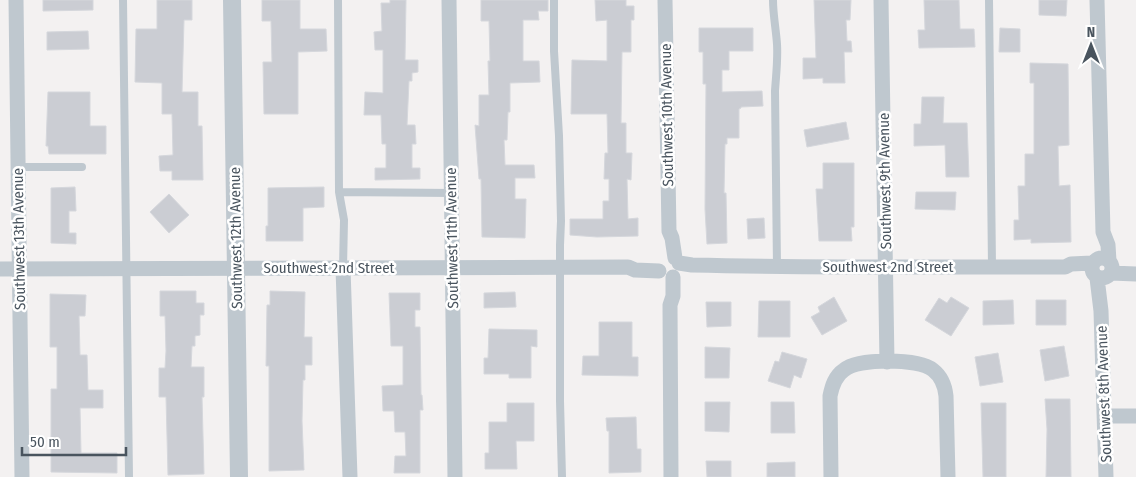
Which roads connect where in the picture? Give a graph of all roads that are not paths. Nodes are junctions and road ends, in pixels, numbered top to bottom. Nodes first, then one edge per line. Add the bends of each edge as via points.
1 (16, 0) edge
2 (123, 0) edge
3 (232, 0) edge
4 (338, 0) edge
5 (449, 0) edge
6 (554, 0) edge
7 (665, 0) edge
8 (773, 0) edge
9 (881, 0) edge
10 (989, 0) edge
11 (1097, 0) edge
12 (18, 167) junction
13 (82, 167) dead end
14 (339, 192) junction
15 (452, 193) junction
16 (1136, 266) edge
17 (669, 267) junction
18 (777, 267) junction
19 (886, 267) junction
20 (992, 267) junction
21 (236, 268) junction
22 (343, 268) junction
23 (453, 268) junction
24 (560, 268) junction
25 (1102, 268) junction
26 (0, 269) edge
27 (19, 269) junction
28 (126, 269) junction
29 (1136, 274) edge
30 (888, 362) junction
31 (1105, 416) junction
32 (1136, 416) edge
33 (22, 477) edge
34 (129, 477) edge
35 (239, 477) edge
36 (350, 477) edge
37 (455, 477) edge
38 (562, 477) edge
39 (671, 477) edge
40 (831, 477) edge
41 (948, 477) edge
42 (1106, 477) edge

1 - 12 street, Southwest 13th Avenue
2 - 28 lane
3 - 21 street, Southwest 12th Avenue
4 - 14 lane
5 - 15 street, Southwest 11th Avenue
6 - 24 lane
7 - 17 street, Southwest 10th Avenue
8 - 18 lane via 777,43
9 - 19 street, Southwest 9th Avenue
10 - 20 lane
11 - 25 street, Southwest 8th Avenue via 1103,232 1108,246
12 - 13 lane
12 - 27 street, Southwest 13th Avenue
14 - 15 lane
14 - 22 lane via 344,220
15 - 23 street, Southwest 11th Avenue
16 - 25 street, Southwest 2nd Street
17 - 18 street, Southwest 2nd Street via 698,271 711,265
17 - 24 street, Southwest 2nd Street via 635,270 628,267
17 - 39 street, Southwest 10th Avenue
18 - 19 street, Southwest 2nd Street
19 - 20 street, Southwest 2nd Street
19 - 30 street, Southwest 9th Avenue
20 - 25 street, Southwest 2nd Street
21 - 22 street, Southwest 2nd Street
21 - 28 street, Southwest 2nd Street
21 - 35 street, Southwest 12th Avenue
22 - 23 street, Southwest 2nd Street
22 - 36 street
23 - 24 street, Southwest 2nd Street
23 - 37 street, Southwest 11th Avenue
24 - 38 lane
25 - 29 street, Southwest 2nd Street
25 - 31 street, Southwest 8th Avenue via 1109,288 1101,311
26 - 27 street, Southwest 2nd Street
27 - 28 street, Southwest 2nd Street
27 - 33 street, Southwest 13th Avenue
28 - 34 lane
30 - 40 street via 854,364 837,376 832,386
30 - 41 street via 923,364 932,369 945,386
31 - 32 street
31 - 42 street, Southwest 8th Avenue

